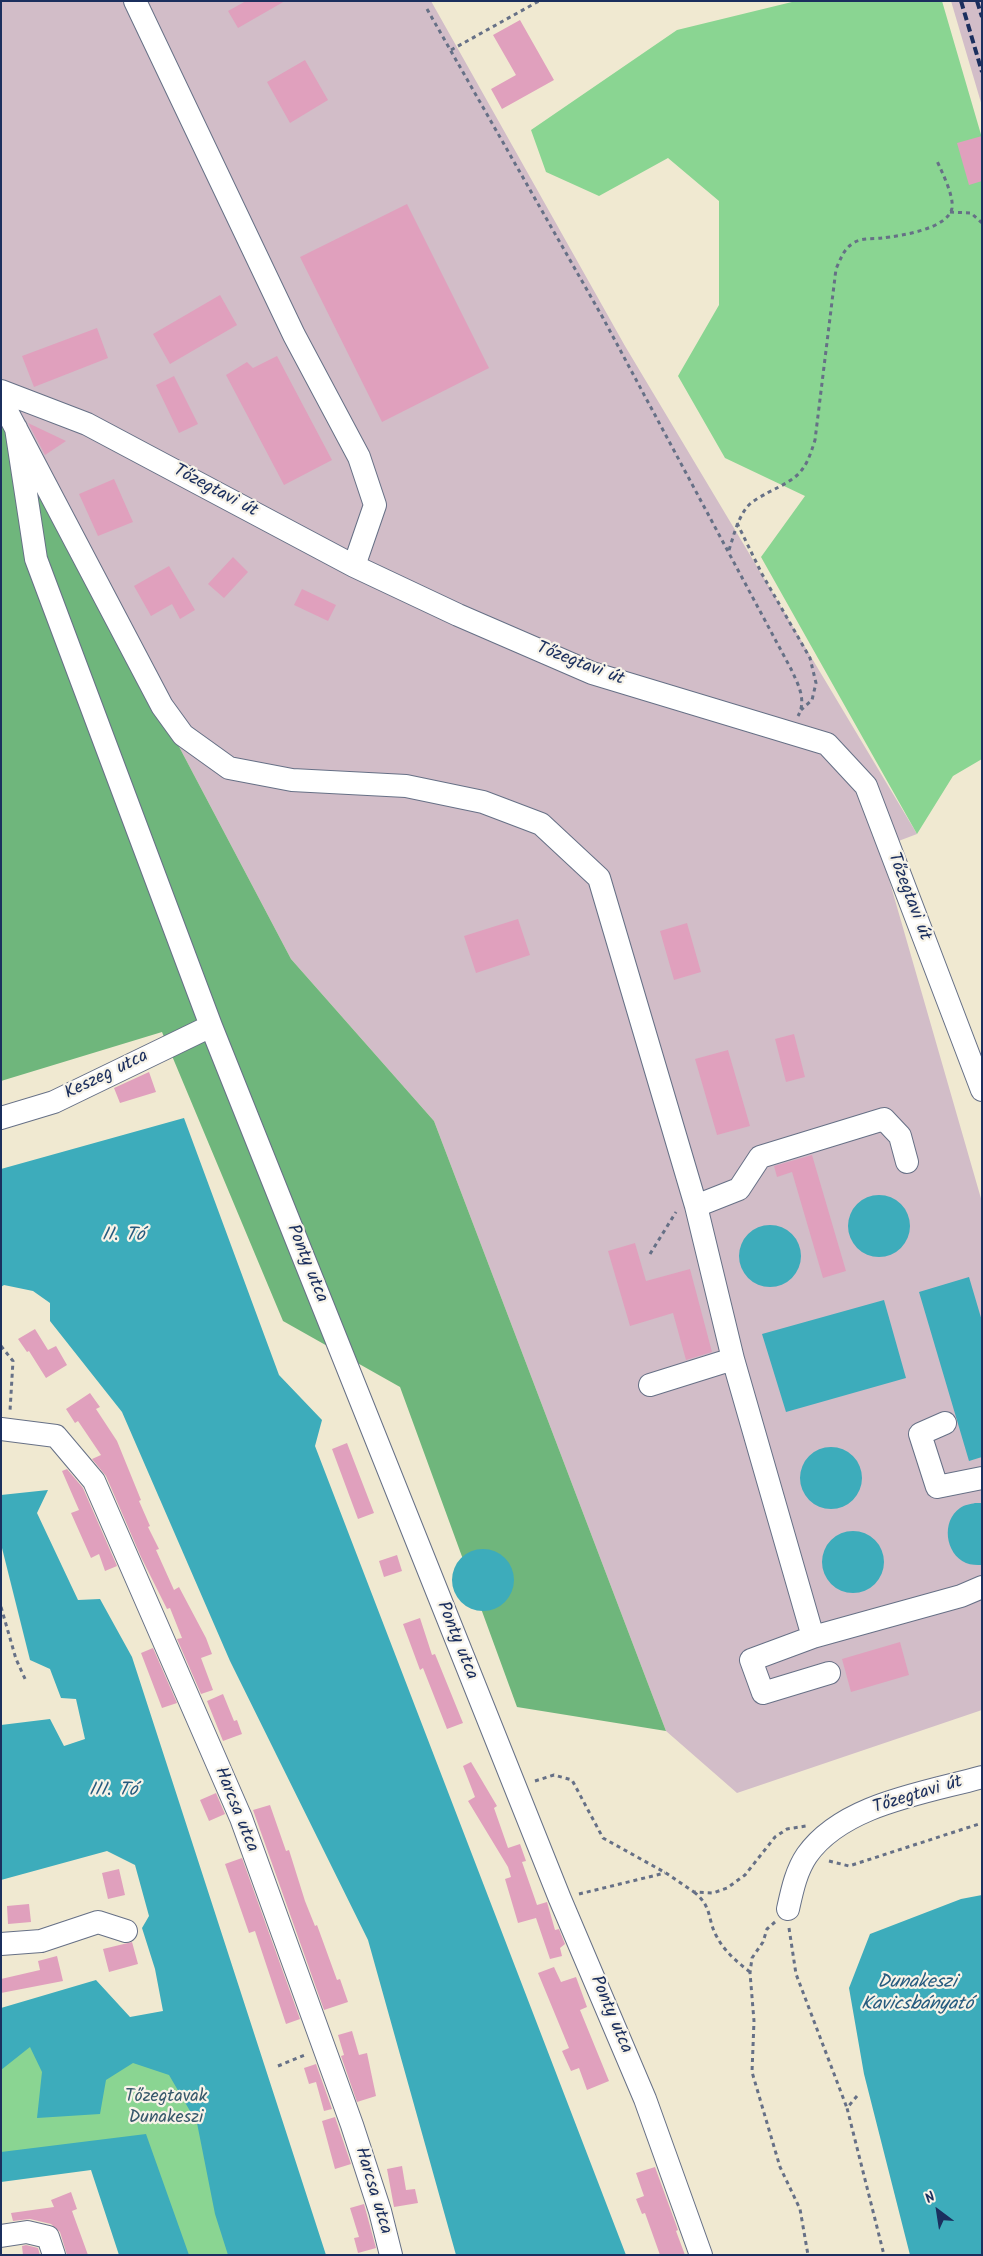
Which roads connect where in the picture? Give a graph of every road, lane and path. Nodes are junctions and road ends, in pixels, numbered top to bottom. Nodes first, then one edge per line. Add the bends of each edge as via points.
1 (135, 1) edge
2 (539, 1) edge
3 (428, 9) dead end
4 (451, 50) junction
5 (937, 161) dead end
6 (950, 212) junction
7 (982, 223) edge
8 (1, 391) edge
9 (1, 400) edge
10 (16, 428) junction
11 (737, 523) junction
12 (729, 551) junction
13 (354, 566) junction
14 (801, 711) junction
15 (788, 734) junction
16 (211, 1026) junction
17 (982, 1090) edge
18 (1, 1118) edge
19 (908, 1162) dead end
20 (693, 1198) junction
21 (650, 1254) dead end
22 (1, 1346) edge
23 (733, 1359) junction
24 (650, 1385) dead end
25 (945, 1423) dead end
26 (5, 1429) edge
27 (982, 1478) edge
28 (982, 1587) edge
29 (1, 1607) edge
30 (813, 1637) junction
31 (829, 1673) dead end
32 (26, 1681) dead end
33 (982, 1777) edge
34 (515, 1787) junction
35 (982, 1823) edge
36 (831, 1830) junction
37 (807, 1855) junction
38 (666, 1873) junction
39 (694, 1892) junction
40 (560, 1899) junction
41 (788, 1910) junction
42 (126, 1931) dead end
43 (1, 1944) edge
44 (750, 1972) junction
45 (324, 2048) junction
46 (278, 2066) dead end
47 (857, 2096) dead end
48 (847, 2108) junction
49 (1, 2236) edge
50 (51, 2246) edge
51 (391, 2255) edge
52 (701, 2255) edge
53 (808, 2255) edge
54 (884, 2255) edge

1 - 13 street via 294,335 360,456 375,506
2 - 4 path
3 - 4 path
4 - 12 path via 603,318
5 - 6 path via 949,190
6 - 7 path via 971,213
6 - 11 path via 947,218 930,228 857,241 845,250 836,269 815,440 808,461 795,480 747,506
8 - 13 street, Tőzegtavi út via 87,424
9 - 10 street
10 - 16 street, Ponty utca via 36,559
10 - 20 street via 162,706 183,735 229,768 292,780 406,786 482,802 541,824 599,878
11 - 12 path
11 - 14 path via 810,658 816,682 812,700
12 - 14 path via 792,668 802,694
13 - 15 street, Tőzegtavi út via 592,673
14 - 15 path
15 - 17 street, Tőzegtavi út via 827,744 866,786
16 - 18 street, Keszeg utca via 54,1102
16 - 34 street, Ponty utca
19 - 20 street via 900,1136 884,1120 760,1157 739,1189
20 - 21 path
20 - 23 street
22 - 26 path via 13,1362
23 - 24 street
23 - 30 street
25 - 27 street via 920,1434 937,1487
26 - 45 street, Harcsa utca via 56,1436 94,1481 241,1818
28 - 30 street via 961,1596
29 - 32 path
30 - 31 street via 751,1660 763,1693
33 - 36 street, Tőzegtavi út via 871,1808
34 - 38 path via 554,1775 572,1780 603,1838
34 - 40 street, Ponty utca
35 - 37 path via 849,1866
36 - 37 street, Tőzegtavi út
36 - 39 path via 799,1826 787,1829 775,1838 745,1875 727,1888 713,1893
37 - 41 street, Tőzegtavi út via 798,1871
38 - 39 path
38 - 40 path
39 - 44 path via 704,1899 716,1936 732,1957
40 - 52 street, Ponty utca via 645,2099
41 - 44 path via 767,1929 764,1942 752,1958
41 - 48 path via 796,1974
42 - 43 street via 98,1922 41,1941
44 - 53 path via 754,2021 752,2072 780,2167 800,2209
45 - 46 path
45 - 51 street, Harcsa utca via 380,2211
47 - 48 path
48 - 54 path
49 - 50 street via 27,2232

